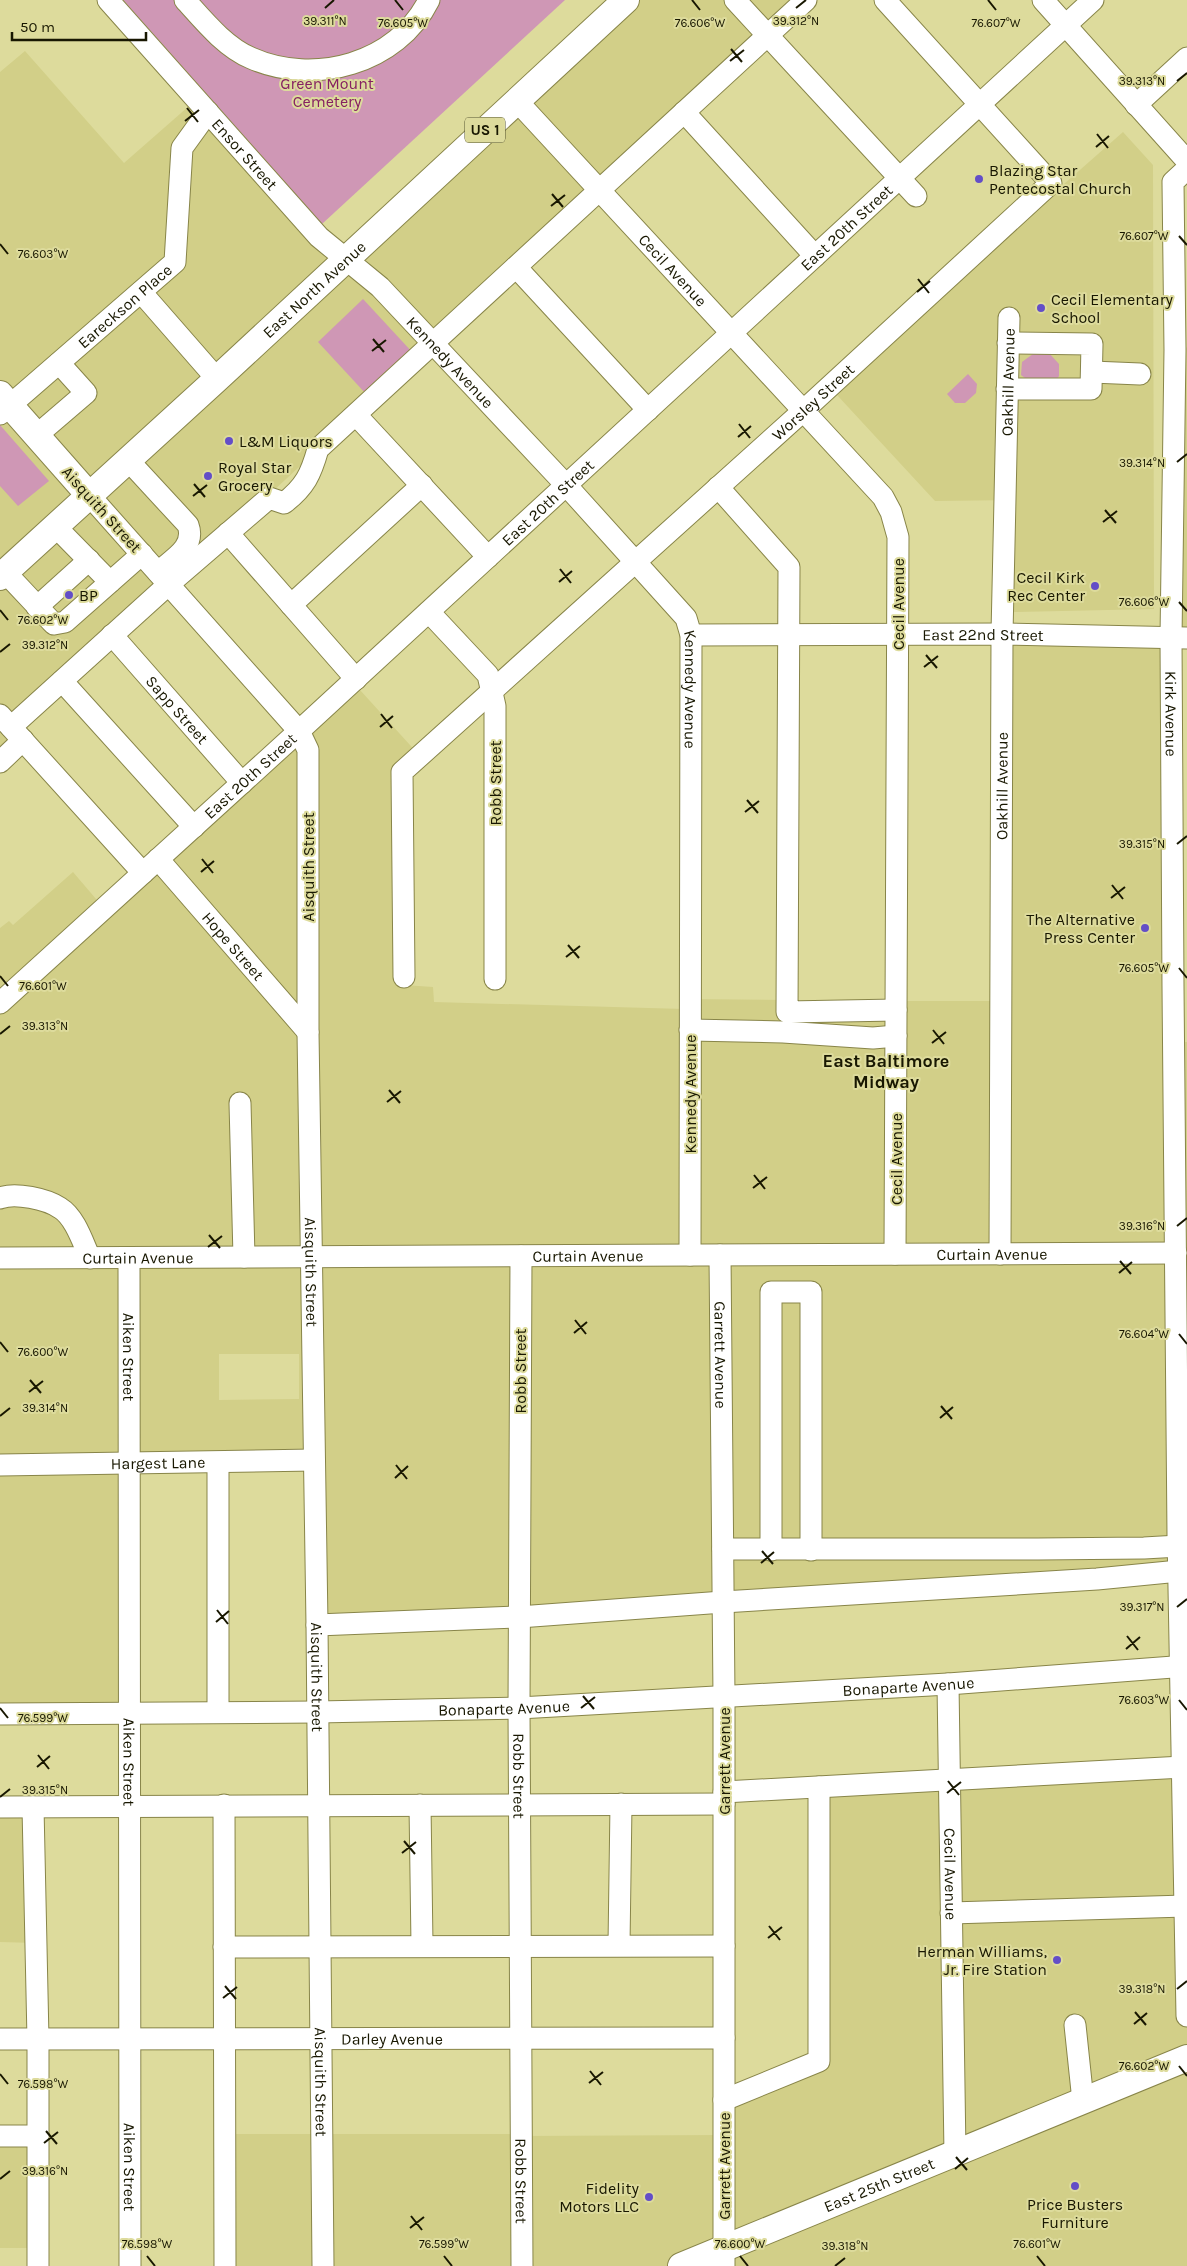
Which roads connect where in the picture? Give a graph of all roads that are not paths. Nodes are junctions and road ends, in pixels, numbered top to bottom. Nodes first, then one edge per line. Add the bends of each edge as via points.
1 (108, 0) edge
2 (185, 0) edge
3 (429, 0) edge
4 (626, 0) edge
5 (734, 0) edge
6 (806, 0) edge
7 (885, 0) edge
8 (1043, 0) edge
9 (1093, 0) edge
10 (1066, 25) junction
11 (767, 35) junction
12 (1187, 58) edge
13 (517, 101) junction
14 (980, 104) junction
15 (1136, 105) junction
16 (208, 112) junction
17 (684, 112) junction
18 (1187, 161) edge
19 (1187, 169) edge
20 (900, 178) junction
21 (599, 190) junction
22 (916, 196) dead end
23 (815, 256) junction
24 (345, 260) junction
25 (516, 267) junction
26 (141, 292) junction
27 (1009, 318) dead end
28 (731, 333) junction
29 (1008, 343) junction
30 (433, 344) junction
31 (1181, 350) edge
32 (59, 363) junction
33 (1092, 372) junction
34 (1140, 374) dead end
35 (217, 379) junction
36 (1007, 389) junction
37 (3, 404) edge
38 (648, 410) junction
39 (803, 411) junction
40 (356, 415) junction
41 (37, 436) junction
42 (128, 460) junction
43 (422, 485) junction
44 (566, 485) junction
45 (718, 487) junction
46 (89, 495) junction
47 (56, 526) junction
48 (228, 533) junction
49 (142, 554) junction
50 (488, 556) junction
51 (88, 560) junction
52 (636, 562) junction
53 (1180, 564) edge
54 (2, 574) edge
55 (163, 578) junction
56 (110, 582) junction
57 (291, 605) junction
58 (38, 607) junction
59 (429, 612) junction
60 (898, 634) junction
61 (1002, 634) junction
62 (112, 635) junction
63 (691, 635) junction
64 (789, 635) junction
65 (1179, 638) edge
66 (356, 679) junction
67 (62, 681) junction
68 (492, 689) junction
69 (11, 728) edge
70 (300, 731) junction
71 (1180, 732) edge
72 (0, 762) edge
73 (242, 783) junction
74 (194, 827) junction
75 (1180, 857) edge
76 (151, 866) junction
77 (1181, 950) edge
78 (404, 977) dead end
79 (495, 979) dead end
80 (0, 1002) edge
81 (896, 1010) junction
82 (690, 1030) junction
83 (308, 1032) junction
84 (1180, 1034) edge
85 (896, 1036) junction
86 (240, 1103) dead end
87 (0, 1198) edge
88 (1176, 1253) junction
89 (895, 1254) junction
90 (1000, 1254) junction
91 (690, 1255) junction
92 (720, 1255) junction
93 (521, 1256) junction
94 (244, 1257) junction
95 (310, 1257) junction
96 (0, 1258) edge
97 (90, 1258) junction
98 (129, 1258) junction
99 (314, 1460) junction
100 (218, 1463) junction
101 (129, 1464) junction
102 (0, 1465) edge
103 (1178, 1546) junction
104 (722, 1550) junction
105 (771, 1550) junction
106 (811, 1550) junction
107 (1179, 1571) junction
108 (723, 1602) junction
109 (519, 1617) junction
110 (317, 1625) junction
111 (1184, 1666) edge
112 (948, 1684) junction
113 (724, 1697) junction
114 (519, 1708) junction
115 (130, 1712) junction
116 (218, 1712) junction
117 (317, 1712) junction
118 (0, 1714) edge
119 (1183, 1767) junction
120 (949, 1780) junction
121 (819, 1787) junction
122 (724, 1798) junction
123 (520, 1804) junction
124 (621, 1804) junction
125 (224, 1805) junction
126 (318, 1805) junction
127 (420, 1805) junction
128 (130, 1806) junction
129 (0, 1807) edge
130 (33, 1807) junction
131 (1185, 1833) edge
132 (1185, 1906) junction
133 (951, 1913) junction
134 (1186, 1940) edge
135 (320, 1945) junction
136 (422, 1945) junction
137 (520, 1945) junction
138 (619, 1945) junction
139 (724, 1946) junction
140 (224, 1947) junction
141 (1187, 2016) edge
142 (1075, 2025) dead end
143 (320, 2038) junction
144 (521, 2038) junction
145 (724, 2038) junction
146 (0, 2039) edge
147 (38, 2039) junction
148 (130, 2039) junction
149 (224, 2039) junction
150 (1187, 2058) edge
151 (724, 2100) junction
152 (1084, 2101) junction
153 (0, 2136) edge
154 (38, 2136) junction
155 (955, 2154) junction
156 (724, 2257) edge
157 (38, 2266) edge
158 (130, 2266) edge
159 (225, 2266) edge
160 (323, 2266) edge
161 (522, 2266) edge
162 (681, 2266) edge

1 - 16 street, Ensor Street
2 - 3 street via 231,46 250,58 310,71 348,65 392,44 424,11
4 - 13 main road, East North Avenue / US 1
5 - 11 street
6 - 11 street
7 - 14 street, Worsley Street
8 - 10 street
9 - 10 street, East 20th Street
10 - 14 street, East 20th Street
10 - 15 street
11 - 17 street
11 - 20 street
12 - 15 street
13 - 21 street, Cecil Avenue
13 - 24 main road, East North Avenue / US 1
14 - 20 street, East 20th Street
14 - 39 street, Worsley Street via 1051,183
15 - 18 street
16 - 24 street, Ensor Street via 319,237
16 - 26 street, Eareckson Place via 182,148 175,262
17 - 21 street
17 - 23 street
19 - 31 street, Kirk Avenue via 1173,182
20 - 22 street
20 - 23 street, East 20th Street
21 - 25 street
21 - 28 street, Cecil Avenue
23 - 28 street, East 20th Street
24 - 30 street, Kennedy Avenue via 380,287
24 - 35 main road, East North Avenue / US 1
25 - 30 street
25 - 38 street
26 - 32 street, Eareckson Place
26 - 35 street
27 - 29 street, Oakhill Avenue
28 - 38 street, East 20th Street
28 - 39 street, Cecil Avenue
29 - 33 street via 1092,344
29 - 36 street, Oakhill Avenue
30 - 40 street
30 - 44 street, Kennedy Avenue
31 - 53 street, Kirk Avenue
32 - 37 street, Eareckson Place
32 - 41 street via 86,393
33 - 34 street
33 - 36 street via 1091,390
35 - 42 main road, East North Avenue / US 1
36 - 61 street, Oakhill Avenue
37 - 41 main road, Aisquith Street
38 - 44 street, East 20th Street
39 - 45 street, Worsley Street
39 - 60 street, Cecil Avenue via 883,497 891,512 898,537
40 - 43 street
40 - 48 street via 318,450 311,475 296,494 284,503 269,498
41 - 46 main road, Aisquith Street
42 - 46 main road, East North Avenue / US 1
42 - 55 street via 188,525 191,534 190,542
43 - 50 street
43 - 57 street
44 - 50 street, East 20th Street
44 - 52 street, Kennedy Avenue
45 - 52 street, Worsley Street
45 - 64 street via 789,567
46 - 47 main road, East North Avenue / US 1
46 - 49 street, Aisquith Street
47 - 51 street
47 - 54 main road, East North Avenue / US 1
48 - 55 street
48 - 57 street
49 - 55 street, Aisquith Street
49 - 56 street
50 - 59 street, East 20th Street
51 - 56 street
51 - 58 street
52 - 63 street, Kennedy Avenue via 686,618
52 - 68 street, Worsley Street
53 - 65 street, Kirk Avenue
54 - 58 street
55 - 62 street
55 - 70 street, Aisquith Street
56 - 58 street via 65,622 54,624
57 - 66 street
59 - 66 street, East 20th Street
59 - 68 street, Robb Street via 488,676
60 - 61 street, East 22nd Street
60 - 64 street, East 22nd Street
60 - 81 street, Cecil Avenue
61 - 65 street, East 22nd Street
61 - 90 street, Oakhill Avenue
62 - 67 street
62 - 73 street, Sapp Street
63 - 64 street, East 22nd Street
63 - 82 street, Kennedy Avenue
64 - 81 street via 787,1012
65 - 71 street, Kirk Avenue
66 - 70 street, East 20th Street
67 - 69 street
67 - 74 street
68 - 78 street, Worsley Street via 402,772
68 - 79 street, Robb Street via 495,706
69 - 72 street
69 - 76 street, Hope Street
70 - 73 street, East 20th Street
70 - 83 street, Aisquith Street via 308,750
71 - 75 street, Kirk Avenue
73 - 74 street, East 20th Street
74 - 76 street, East 20th Street
75 - 77 street, Kirk Avenue
76 - 80 street, East 20th Street
76 - 83 street, Hope Street
77 - 84 street, Kirk Avenue
81 - 85 street, Cecil Avenue
82 - 85 street via 873,1038
82 - 91 street, Kennedy Avenue
83 - 95 street, Aisquith Street
84 - 88 street, Kirk Avenue
85 - 89 street, Cecil Avenue
86 - 94 street
87 - 97 street via 28,1196 61,1208 78,1230
88 - 90 street, Curtain Avenue
88 - 103 street, Kirk Avenue
89 - 90 street, Curtain Avenue
89 - 92 street, Curtain Avenue
91 - 92 street, Curtain Avenue
91 - 93 street, Curtain Avenue
92 - 104 street, Garrett Avenue
93 - 95 street, Curtain Avenue
93 - 109 street, Robb Street
94 - 95 street, Curtain Avenue
94 - 98 street, Curtain Avenue
95 - 99 street, Aisquith Street
96 - 97 street, Curtain Avenue
97 - 98 street, Curtain Avenue
98 - 101 street, Aiken Street
99 - 100 street, Hargest Lane
99 - 110 street, Aisquith Street
100 - 101 street, Hargest Lane
100 - 116 street
101 - 102 street, Hargest Lane
101 - 115 street, Aiken Street
103 - 106 street
103 - 107 street, Kirk Avenue
104 - 105 street
104 - 108 street, Garrett Avenue
105 - 106 street
105 - 106 street via 771,1292 811,1292
107 - 108 street
107 - 111 street, Kirk Avenue
108 - 109 street
108 - 113 street, Garrett Avenue
109 - 110 street
109 - 114 street, Robb Street
110 - 117 street, Aisquith Street
111 - 112 street, Bonaparte Avenue
111 - 119 street, Kirk Avenue
112 - 113 street, Bonaparte Avenue
112 - 120 street, Cecil Avenue
113 - 114 street, Bonaparte Avenue
113 - 122 street, Garrett Avenue
114 - 117 street, Bonaparte Avenue
114 - 123 street, Robb Street
115 - 116 street, Bonaparte Avenue
115 - 118 street, Bonaparte Avenue
115 - 128 street, Aiken Street
116 - 117 street, Bonaparte Avenue
117 - 126 street, Aisquith Street
119 - 120 street
119 - 131 street, Kirk Avenue
120 - 121 street
120 - 133 street, Cecil Avenue
121 - 122 street
121 - 151 street via 819,2061
122 - 124 street
122 - 139 street, Garrett Avenue
123 - 124 street
123 - 127 street
123 - 137 street, Robb Street
124 - 138 street
125 - 126 street
125 - 128 street
125 - 140 street
126 - 127 street
126 - 135 street, Aisquith Street
127 - 136 street
128 - 130 street
128 - 148 street, Aiken Street
129 - 130 street
130 - 147 street
131 - 132 street, Kirk Avenue
132 - 133 street
132 - 134 street, Kirk Avenue
133 - 155 street, Cecil Avenue
134 - 141 street, Kirk Avenue
135 - 136 street
135 - 140 street
135 - 143 street, Aisquith Street
136 - 137 street
137 - 138 street
137 - 144 street, Robb Street
138 - 139 street
139 - 145 street, Garrett Avenue
140 - 149 street
142 - 152 street
143 - 144 street, Darley Avenue
143 - 149 street, Darley Avenue
143 - 160 street, Aisquith Street
144 - 145 street, Darley Avenue
144 - 161 street, Robb Street
145 - 151 street, Garrett Avenue
146 - 147 street, Darley Avenue
147 - 148 street, Darley Avenue
147 - 154 street
148 - 149 street, Darley Avenue
148 - 158 street, Aiken Street
149 - 159 street
150 - 152 main road, East 25th Street
151 - 156 street, Garrett Avenue
152 - 155 main road, East 25th Street
153 - 154 street
154 - 157 street
155 - 156 main road, East 25th Street
156 - 162 main road, East 25th Street

